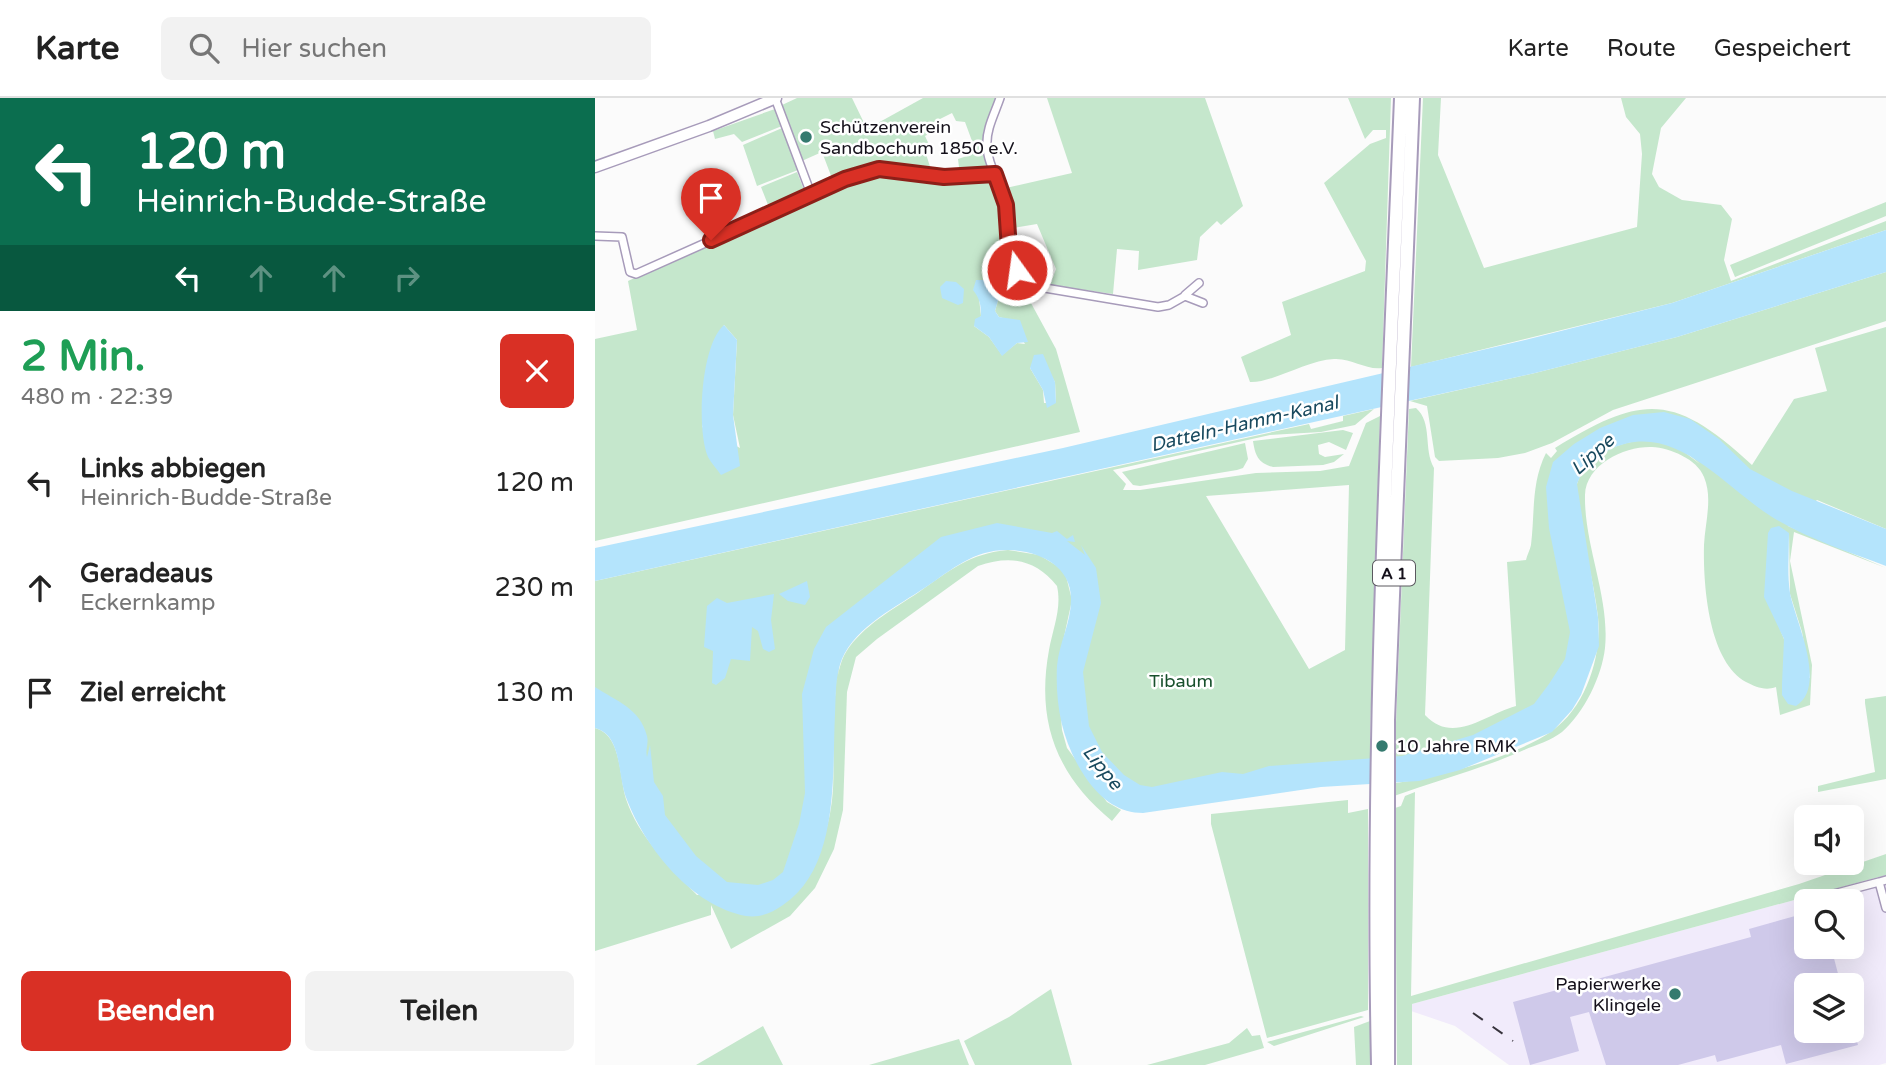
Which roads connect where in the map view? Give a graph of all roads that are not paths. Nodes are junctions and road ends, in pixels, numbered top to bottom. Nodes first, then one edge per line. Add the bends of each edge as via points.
1 (775, 98) edge
2 (1000, 98) edge
3 (1401, 98) edge
4 (1413, 98) edge
5 (595, 167) edge
6 (995, 174) junction
7 (811, 194) junction
8 (595, 236) edge
9 (1199, 283) dead end
10 (1185, 296) junction
11 (1203, 303) dead end
12 (1397, 351) junction
13 (1882, 881) edge
14 (1853, 889) edge
15 (1886, 908) edge
16 (1382, 1020) junction
17 (1378, 1065) edge
18 (1388, 1065) edge

1 - 5 main road
1 - 7 street
2 - 6 street via 986,143
3 - 12 highway, A 1
4 - 12 highway, A 1
6 - 7 street via 944,177 879,169
6 - 10 street via 1006,205 1009,249 1023,281 1158,307
7 - 8 street via 636,274 630,272 622,237
9 - 10 street
10 - 11 street
12 - 16 highway, A 1 via 1383,720
13 - 14 street
13 - 15 street
16 - 17 highway, A 1
16 - 18 highway, A 1

